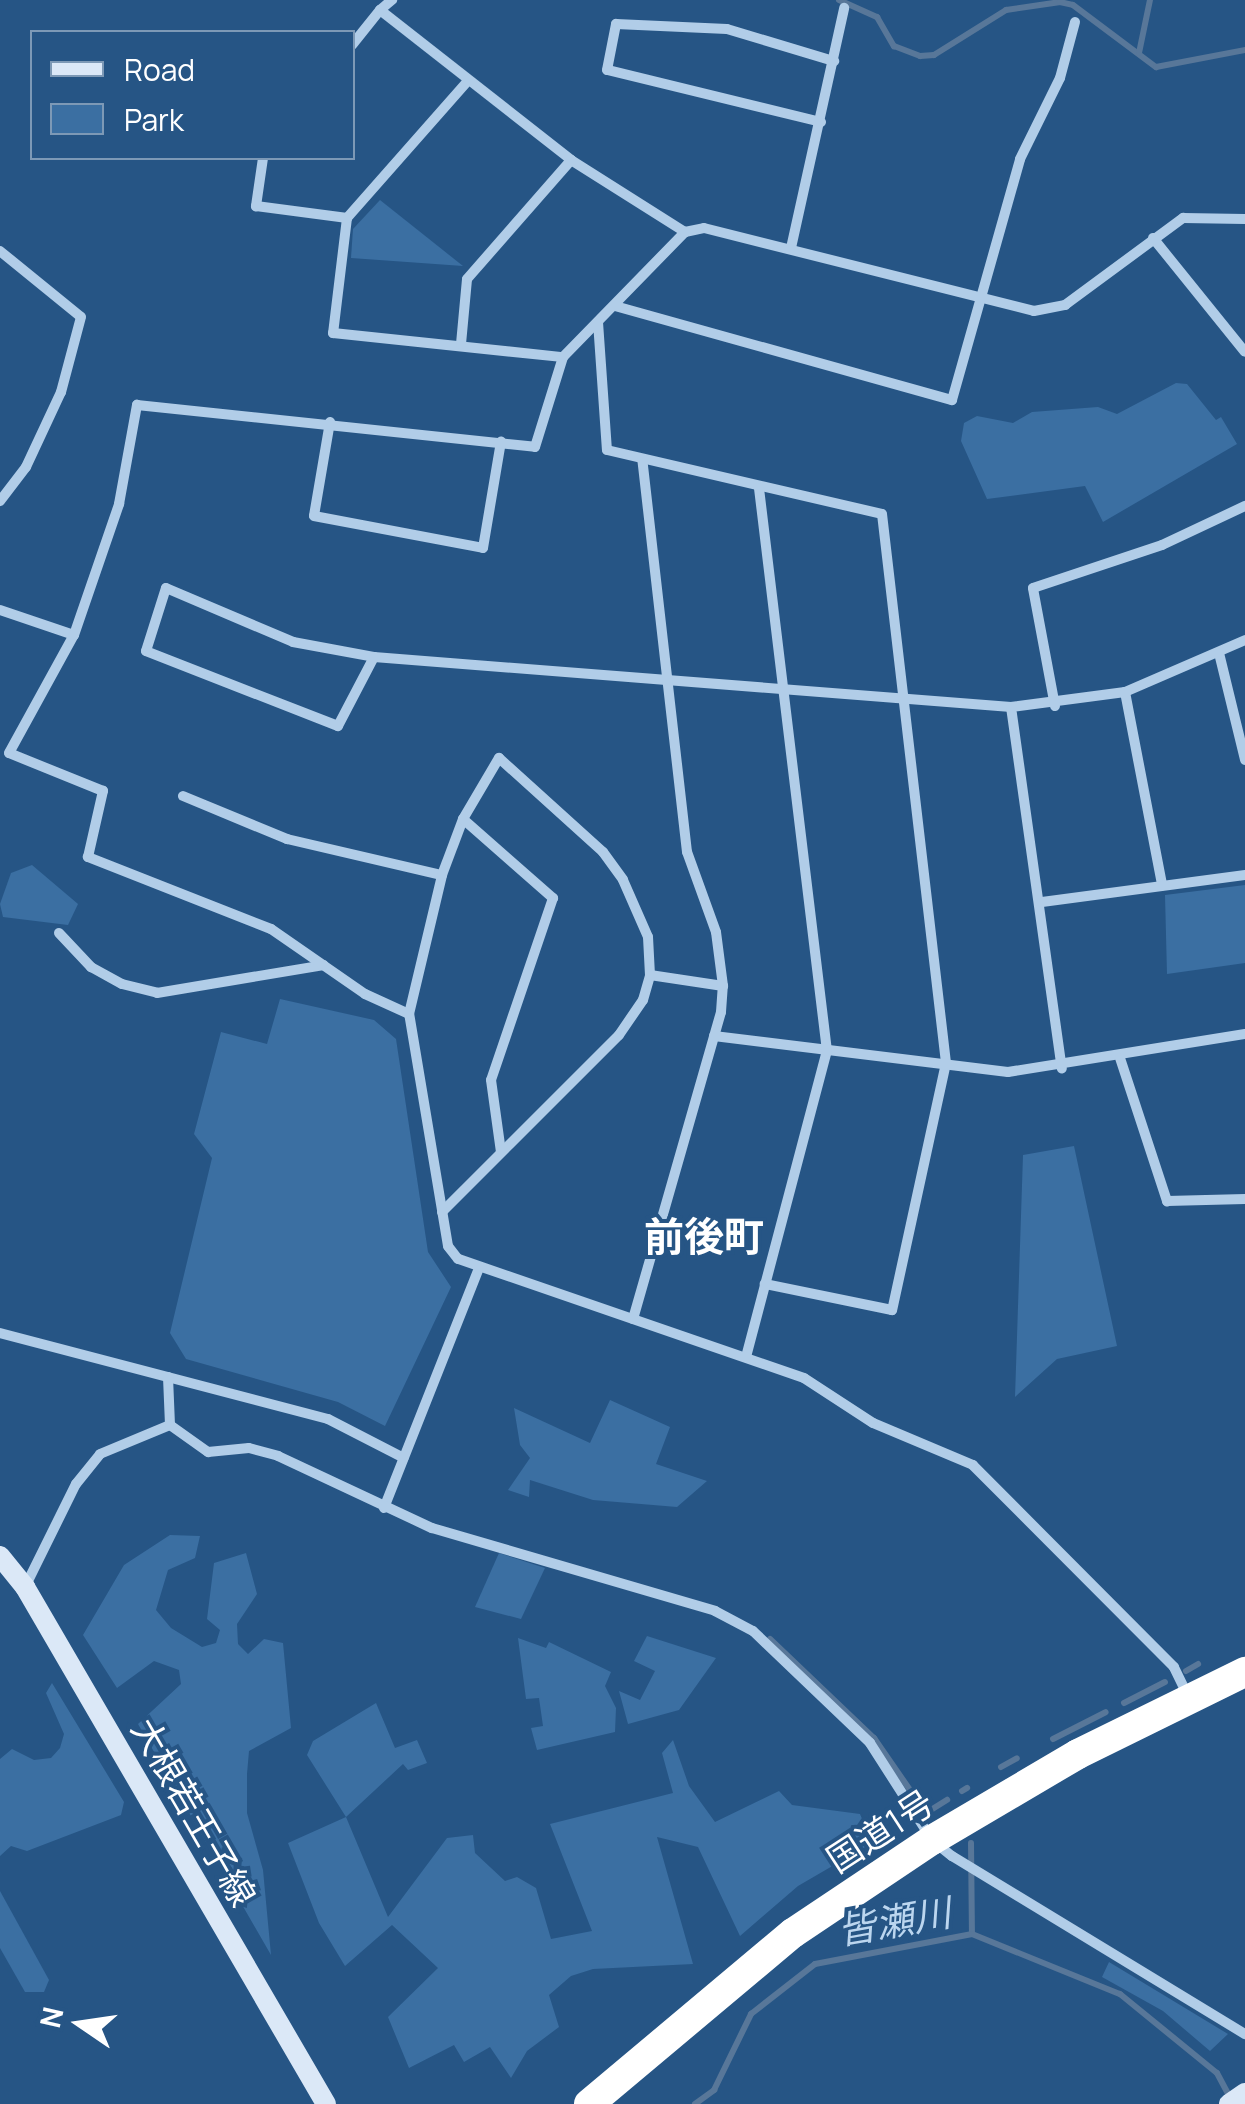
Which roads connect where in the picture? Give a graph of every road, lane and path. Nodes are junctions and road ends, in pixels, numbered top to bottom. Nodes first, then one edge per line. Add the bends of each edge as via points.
1 (392, 0) edge
2 (844, 8) dead end
3 (380, 10) junction
4 (1076, 22) dead end
5 (355, 41) edge
6 (834, 60) junction
7 (466, 83) junction
8 (820, 122) junction
9 (264, 160) edge
10 (571, 160) junction
11 (347, 218) junction
12 (1245, 220) edge
13 (685, 232) junction
14 (1153, 238) junction
15 (790, 248) junction
16 (0, 250) edge
17 (980, 300) junction
18 (615, 306) junction
19 (598, 322) junction
20 (461, 344) junction
21 (1245, 352) edge
22 (563, 357) junction
23 (330, 422) junction
24 (501, 442) junction
25 (642, 460) junction
26 (759, 488) junction
27 (0, 501) edge
28 (1245, 506) edge
29 (0, 610) edge
30 (74, 635) junction
31 (1245, 640) edge
32 (1219, 653) junction
33 (374, 657) junction
34 (666, 676) junction
35 (786, 688) junction
36 (1125, 692) junction
37 (908, 698) junction
38 (1056, 706) junction
39 (1012, 707) junction
40 (1245, 760) edge
41 (182, 796) dead end
42 (463, 819) junction
43 (442, 874) junction
44 (1245, 875) edge
45 (1162, 886) junction
46 (1042, 902) junction
47 (59, 932) dead end
48 (324, 965) junction
49 (650, 976) junction
50 (722, 986) junction
51 (408, 1014) junction
52 (1245, 1034) edge
53 (714, 1036) junction
54 (827, 1051) junction
55 (1120, 1058) junction
56 (946, 1063) junction
57 (1062, 1068) junction
58 (501, 1152) junction
59 (1245, 1199) edge
60 (442, 1212) junction
61 (478, 1270) junction
62 (765, 1284) junction
63 (633, 1320) junction
64 (0, 1333) edge
65 (746, 1357) junction
66 (168, 1377) junction
67 (170, 1425) junction
68 (404, 1458) junction
69 (384, 1508) junction
70 (0, 1556) edge
71 (25, 1586) junction
72 (1245, 1672) edge
73 (1190, 1700) junction
74 (942, 1848) junction
75 (1245, 2034) edge
76 (1245, 2093) edge
77 (326, 2104) edge
78 (589, 2104) edge
79 (1229, 2104) edge

1 - 3 street
2 - 6 street
3 - 5 street
3 - 7 street
4 - 17 street via 1060,78 1020,159
6 - 8 street
6 - 8 street via 728,29 616,24 607,70
7 - 10 street
7 - 11 street
8 - 15 street
9 - 11 street via 256,206
10 - 13 street
10 - 20 street via 467,279
11 - 20 street via 333,333
12 - 14 street via 1183,218
13 - 15 street via 704,228
13 - 18 street
14 - 17 street via 1065,305 1034,311
14 - 21 street
15 - 17 street
16 - 27 street via 80,318 61,392 26,467
17 - 18 street via 952,400
18 - 19 street
19 - 22 street
19 - 25 street via 608,450
20 - 22 street
22 - 24 street via 535,446
23 - 24 street
23 - 24 street via 314,516 484,548
23 - 30 street via 136,406 119,504
25 - 26 street
25 - 34 street
26 - 35 street
26 - 37 street via 882,514
28 - 38 street via 1162,544 1033,588
29 - 30 street
30 - 48 street via 9,753 103,791 88,858 271,929
31 - 32 street
32 - 36 street
32 - 40 street
33 - 33 street via 338,726 146,651 166,588 292,642
33 - 34 street
34 - 35 street
34 - 50 street via 687,852 716,932
35 - 37 street
35 - 54 street
36 - 38 street
36 - 45 street
37 - 39 street
37 - 56 street
38 - 39 street
39 - 46 street
41 - 43 street via 287,839
42 - 43 street
42 - 49 street via 499,758 603,852 623,880 648,937
42 - 58 street via 553,898 490,1080
43 - 51 street
44 - 45 street
45 - 46 street
46 - 57 street
47 - 48 street via 91,967 157,993
48 - 51 street
49 - 50 street
49 - 58 street via 643,1000 618,1035
50 - 53 street
51 - 60 street
52 - 55 street
53 - 54 street
53 - 63 street
54 - 56 street
54 - 62 street
55 - 57 street
55 - 59 street via 1167,1201
56 - 57 street via 1008,1072
56 - 62 street via 892,1310
58 - 60 street
60 - 61 street via 448,1246
61 - 63 street
61 - 68 street
62 - 65 street
63 - 65 street
64 - 66 street
65 - 73 street via 804,1378 872,1423 973,1465 1174,1667
66 - 67 street
66 - 68 street via 328,1419
67 - 69 street via 208,1452 249,1448 278,1456
67 - 71 street via 100,1454 76,1484
68 - 69 street
69 - 74 street via 715,1611 753,1630 870,1744
70 - 71 street, 大根若王子線
71 - 77 street, 大根若王子線
72 - 73 highway, 国道1号
73 - 74 highway, 国道1号 via 1078,1754
74 - 75 street
74 - 78 highway, 国道1号 via 793,1933
76 - 79 street

